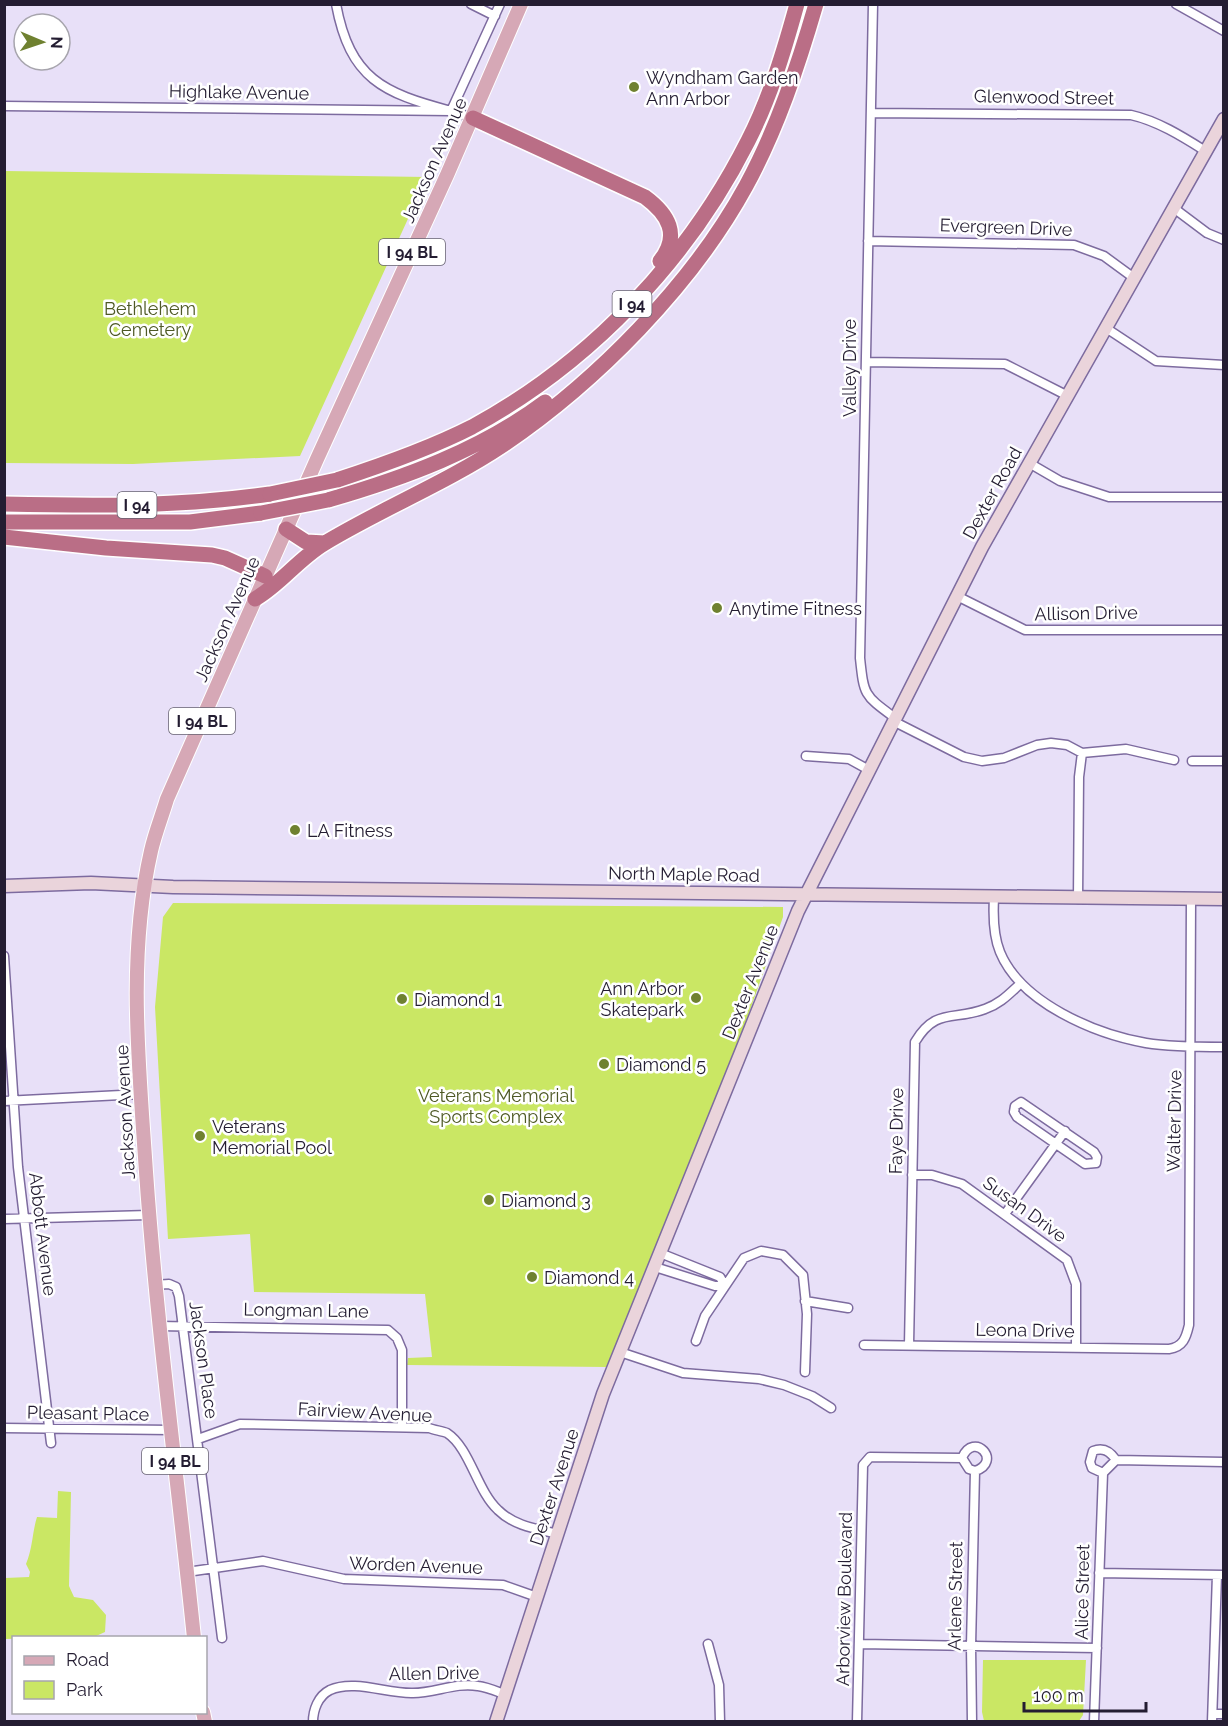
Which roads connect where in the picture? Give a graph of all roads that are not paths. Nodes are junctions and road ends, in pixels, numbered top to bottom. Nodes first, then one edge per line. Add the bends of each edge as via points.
1 (336, 4) edge
2 (471, 4) edge
3 (500, 4) edge
4 (797, 4) edge
5 (816, 4) edge
6 (873, 4) edge
7 (1176, 4) edge
8 (522, 7) edge
9 (495, 16) junction
10 (1224, 32) edge
11 (4, 106) edge
12 (451, 111) junction
13 (872, 113) junction
14 (473, 118) junction
15 (1224, 119) edge
16 (1207, 152) junction
17 (1175, 209) junction
18 (1224, 240) edge
19 (868, 241) junction
20 (1134, 278) junction
21 (653, 312) junction
22 (609, 327) junction
23 (1106, 328) junction
24 (866, 362) junction
25 (1224, 365) edge
26 (1066, 395) junction
27 (1029, 463) junction
28 (1224, 497) edge
29 (4, 504) edge
30 (4, 522) edge
31 (286, 529) junction
32 (4, 537) edge
33 (325, 543) junction
34 (265, 576) junction
35 (957, 596) junction
36 (255, 599) junction
37 (1224, 630) edge
38 (894, 720) junction
39 (1082, 753) junction
40 (807, 756) dead end
41 (1174, 760) dead end
42 (1192, 761) dead end
43 (1224, 762) edge
44 (869, 770) junction
45 (145, 885) junction
46 (4, 886) edge
47 (807, 893) junction
48 (994, 898) junction
49 (1078, 899) junction
50 (1191, 899) junction
51 (1224, 899) edge
52 (4, 956) edge
53 (1020, 984) junction
54 (1192, 1047) junction
55 (1224, 1047) edge
56 (141, 1094) junction
57 (9, 1100) edge
58 (1065, 1131) junction
59 (1055, 1144) junction
60 (912, 1175) junction
61 (1005, 1214) junction
62 (149, 1215) junction
63 (4, 1219) edge
64 (24, 1220) junction
65 (660, 1252) junction
66 (655, 1267) junction
67 (154, 1285) junction
68 (725, 1286) junction
69 (806, 1301) junction
70 (848, 1308) dead end
71 (182, 1325) junction
72 (159, 1326) junction
73 (696, 1341) dead end
74 (1183, 1342) joint
75 (864, 1345) dead end
76 (909, 1345) junction
77 (1076, 1347) junction
78 (620, 1352) junction
79 (805, 1372) dead end
80 (831, 1408) dead end
81 (402, 1426) junction
82 (4, 1428) edge
83 (51, 1430) junction
84 (171, 1430) junction
85 (198, 1439) junction
86 (51, 1443) dead end
87 (962, 1458) junction
88 (1112, 1462) junction
89 (1224, 1462) edge
90 (975, 1471) junction
91 (1103, 1473) junction
92 (558, 1534) junction
93 (212, 1566) junction
94 (187, 1572) junction
95 (1099, 1574) junction
96 (1220, 1575) edge
97 (537, 1597) junction
98 (194, 1636) edge
99 (222, 1638) dead end
100 (708, 1644) dead end
101 (861, 1644) junction
102 (970, 1646) junction
103 (1097, 1648) junction
104 (504, 1694) junction
105 (1224, 1714) edge
106 (1213, 1718) edge
107 (313, 1722) edge
108 (496, 1722) edge
109 (720, 1722) edge
110 (857, 1722) edge
111 (972, 1722) edge
112 (1094, 1722) edge

1 - 12 street via 341,28 362,69 390,92
2 - 9 street
3 - 9 street
4 - 22 highway, I 94 via 767,101 732,171 681,247
5 - 21 highway, I 94 via 784,100 746,186 694,262
6 - 13 street, Valley Drive
7 - 10 street
8 - 14 main road, Jackson Avenue / I 94 BL
9 - 12 street
11 - 12 street, Highlake Avenue
12 - 14 street, Highlake Avenue
13 - 16 street, Glenwood Street via 1131,115 1178,134
13 - 19 street, Valley Drive
14 - 22 highway via 645,197 664,213 671,230 669,246
14 - 31 main road, Jackson Avenue / I 94 BL
15 - 16 main road, Dexter Road
16 - 17 main road, Dexter Road
17 - 18 street via 1207,233
17 - 20 main road, Dexter Road
19 - 20 street, Evergreen Drive via 1074,244 1104,256
19 - 24 street, Valley Drive
20 - 23 main road, Dexter Road
21 - 30 highway, I 94, bridge via 573,381 501,430 431,465 328,500 190,522
21 - 33 highway via 605,365 504,444 458,473
22 - 29 highway, I 94, bridge via 535,388 470,428 388,464 337,480 208,503
23 - 25 street via 1156,361
23 - 26 main road, Dexter Road
24 - 26 street via 1005,364
24 - 38 street, Valley Drive via 862,683 871,700
26 - 27 main road, Dexter Road
27 - 28 street via 1060,481 1109,497
27 - 35 main road, Dexter Road
31 - 33 highway via 306,542
31 - 34 main road, Jackson Avenue / I 94 BL
32 - 34 highway via 212,555
33 - 36 highway via 297,562 273,589
34 - 36 main road, Jackson Avenue / I 94 BL
35 - 37 street, Allison Drive via 1025,630
35 - 38 main road, Dexter Road
36 - 45 main road, Jackson Avenue / I 94 BL via 167,799
38 - 39 street via 964,757 982,761 1051,743 1067,745
38 - 44 main road, Dexter Road
39 - 41 street via 1134,750
39 - 49 street
40 - 44 street via 849,759
42 - 43 street
44 - 47 main road, Dexter Road
45 - 46 main road, North Maple Road
45 - 47 main road, North Maple Road
45 - 56 main road, Jackson Avenue / I 94 BL via 136,992
47 - 48 main road, North Maple Road
47 - 65 main road, Dexter Avenue
48 - 49 main road, North Maple Road
48 - 53 street via 1000,951
49 - 50 main road, North Maple Road
50 - 51 main road, North Maple Road
50 - 54 street, Walter Drive
52 - 57 street, Abbott Avenue
53 - 54 street via 1052,1007 1103,1030 1148,1043
53 - 60 street, Faye Drive via 1001,1002 984,1010 942,1016 915,1042
54 - 55 street
54 - 74 street, Walter Drive via 1189,1324
56 - 57 street
56 - 62 main road, Jackson Avenue / I 94 BL
57 - 64 street, Abbott Avenue
58 - 59 street
58 - 59 street via 1094,1152 1096,1163 1085,1164
58 - 59 street via 1026,1104 1015,1106 1017,1117
59 - 61 street
60 - 61 street, Susan Drive via 932,1175 962,1184
60 - 76 street, Faye Drive
61 - 77 street, Susan Drive via 1067,1260 1076,1284
62 - 64 street
62 - 67 main road, Jackson Avenue / I 94 BL
63 - 64 street
64 - 83 street, Abbott Avenue
65 - 66 main road, Dexter Avenue
65 - 68 street via 720,1277
66 - 68 street
66 - 78 main road, Dexter Avenue
67 - 71 street, Jackson Place via 176,1287
67 - 72 main road, Jackson Avenue / I 94 BL
68 - 69 street via 744,1258 760,1251 783,1255 803,1275
68 - 73 street via 705,1316
69 - 70 street
69 - 79 street
71 - 72 street, Longman Lane
71 - 81 street, Longman Lane via 388,1330 402,1350
71 - 85 street, Jackson Place
72 - 84 main road, Jackson Avenue / I 94 BL
74 - 77 street, Leona Drive via 1178,1348 1169,1349
75 - 76 street, Leona Drive
76 - 77 street, Leona Drive
78 - 80 street via 683,1373 759,1379 784,1385
78 - 92 main road, Dexter Avenue
81 - 85 street, Fairview Avenue via 240,1424
81 - 92 street, Fairview Avenue via 447,1434 498,1510 531,1528
82 - 83 street, Pleasant Place
83 - 84 street, Pleasant Place
83 - 86 street, Abbott Avenue
84 - 94 main road, Jackson Avenue / I 94 BL
85 - 93 street, Jackson Place
87 - 90 street
87 - 90 street, Arlene Street via 972,1446 980,1448 987,1462
87 - 101 street, Arborview Boulevard via 870,1457 864,1465
88 - 89 street
88 - 91 street
88 - 91 street via 1109,1452 1093,1451 1092,1468
90 - 102 street, Arlene Street
91 - 95 street, Alice Street
92 - 97 main road, Dexter Avenue
93 - 94 street, Worden Avenue
93 - 97 street, Worden Avenue via 263,1561 371,1582 503,1585
93 - 99 street, Jackson Place
94 - 98 main road, Jackson Avenue / I 94 BL
95 - 96 street
95 - 103 street, Alice Street
96 - 106 street
97 - 104 main road, Dexter Avenue
100 - 109 street via 719,1685
101 - 102 street
101 - 110 street, Arborview Boulevard
102 - 103 street
102 - 111 street, Arlene Street
103 - 112 street, Alice Street
104 - 107 street, Allen Drive via 455,1685 411,1694 330,1690 314,1710
104 - 108 main road, Dexter Avenue
105 - 106 street

